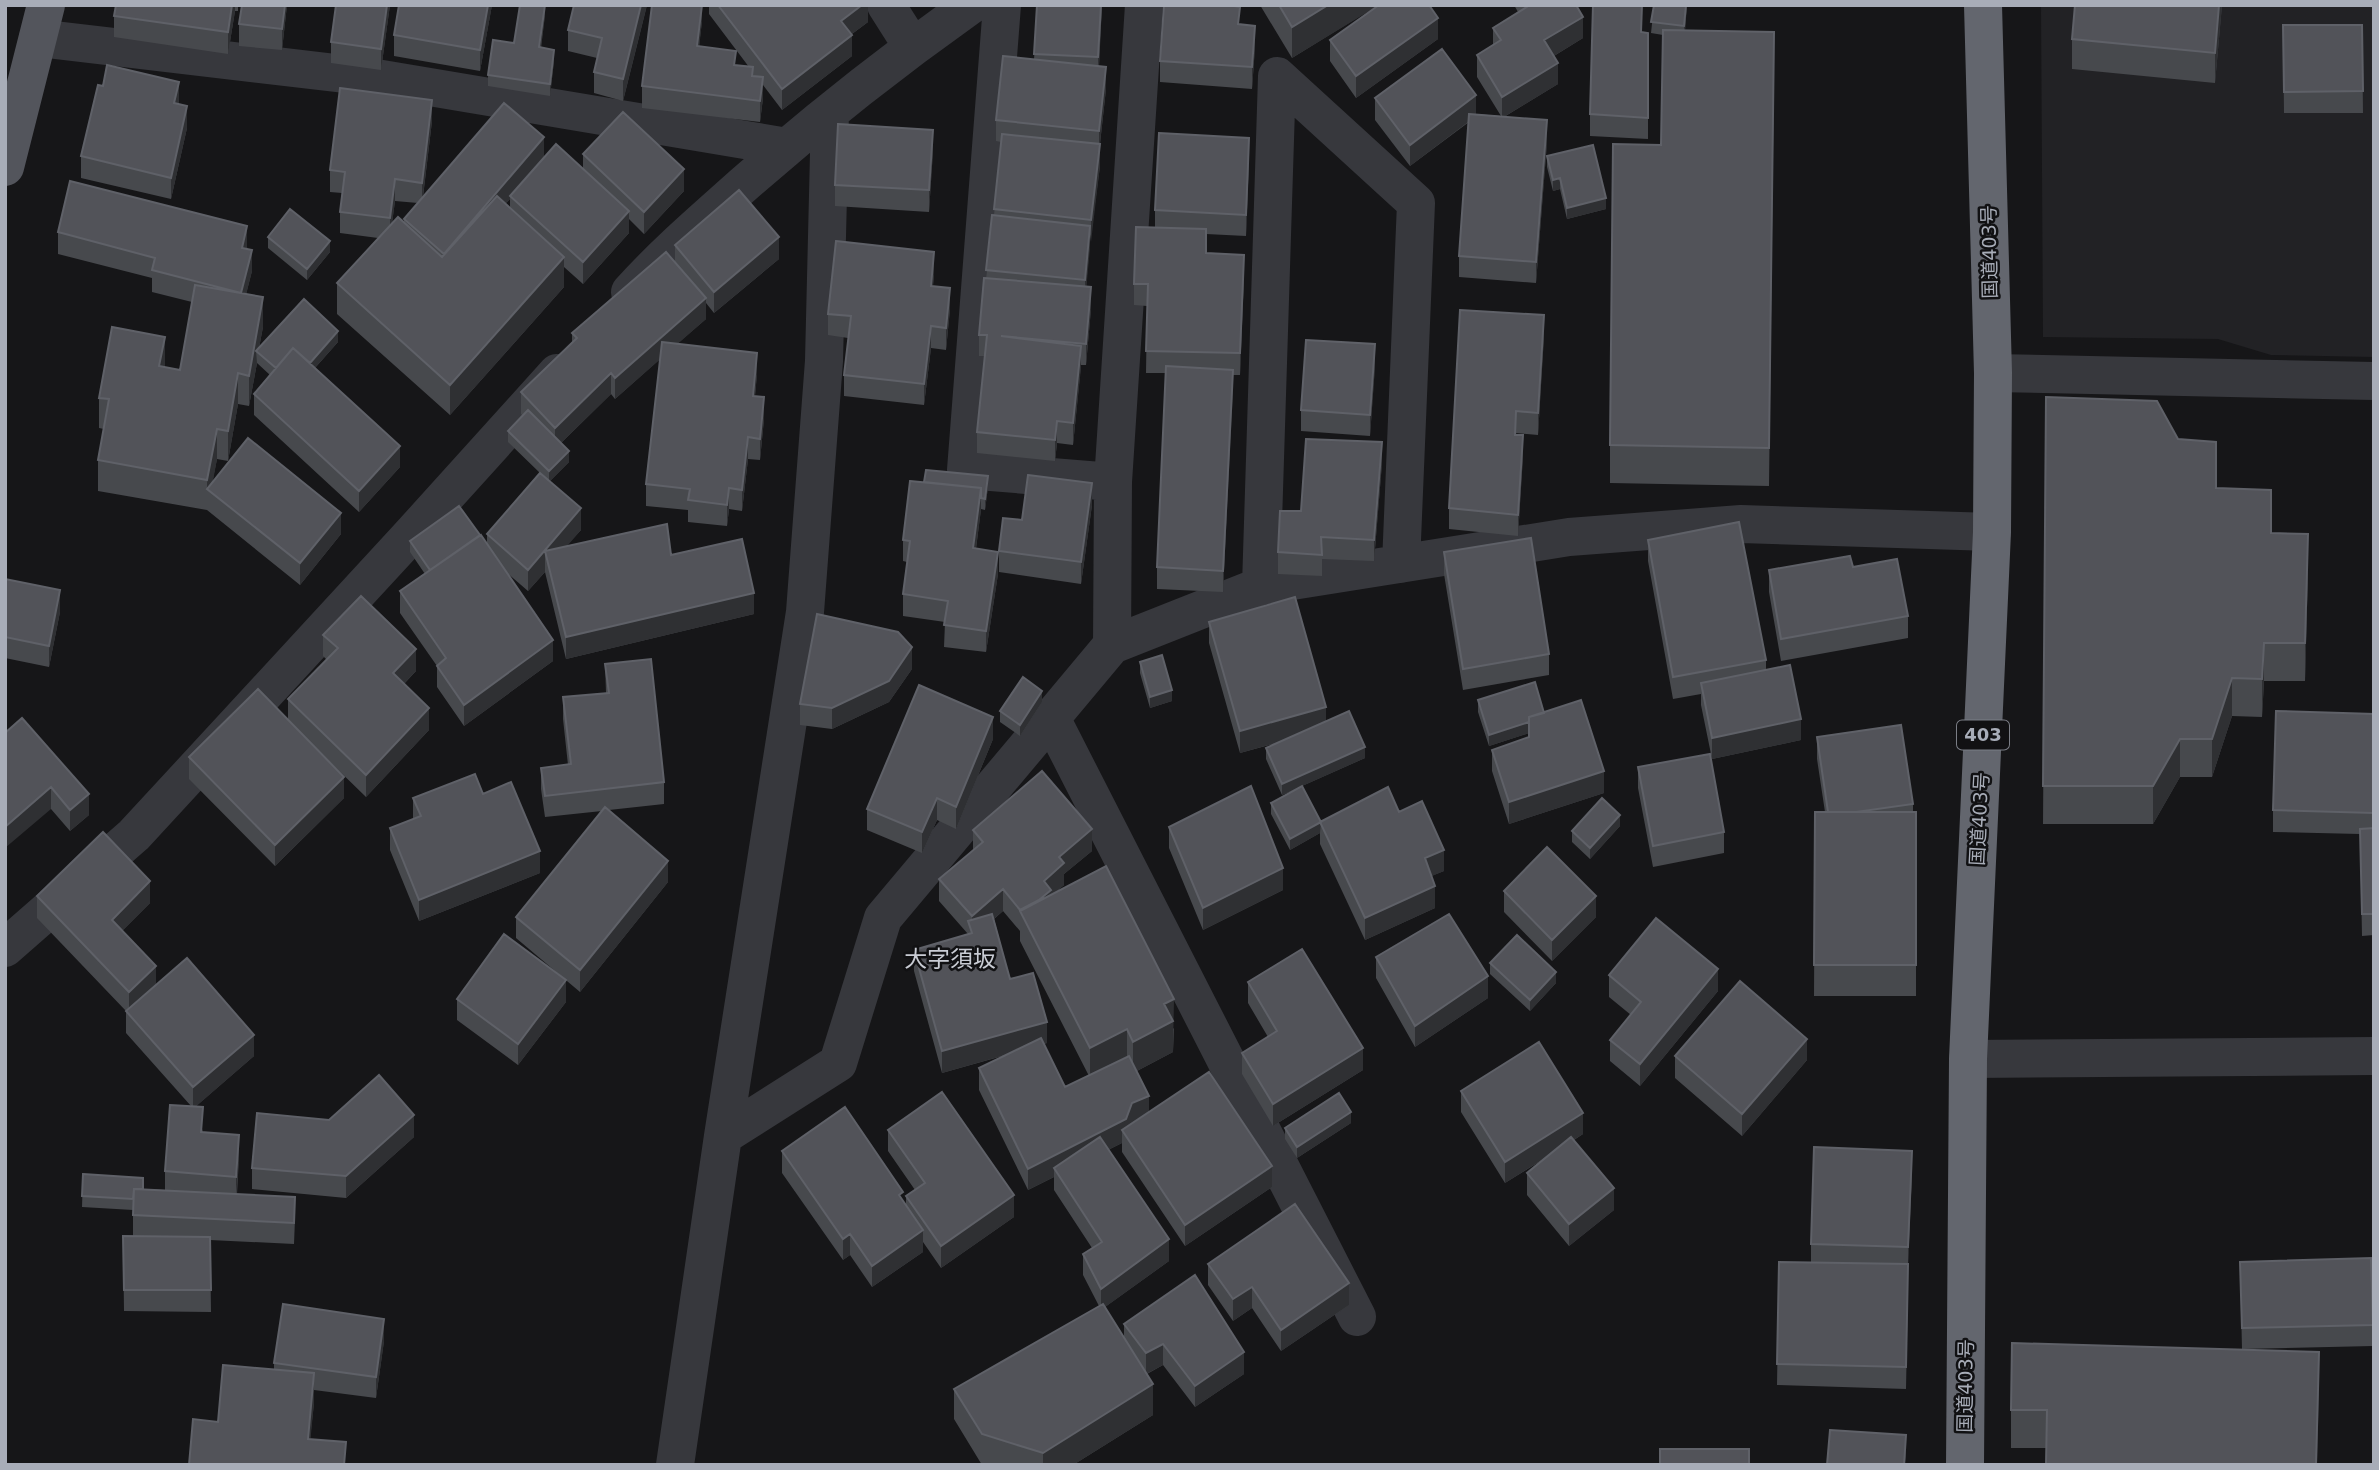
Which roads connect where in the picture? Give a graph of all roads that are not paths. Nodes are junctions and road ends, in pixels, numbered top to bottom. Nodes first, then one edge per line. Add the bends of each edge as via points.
1 (886, 5) edge
2 (971, 5) edge
3 (1002, 5) edge
4 (1144, 5) edge
5 (1983, 5) edge
6 (42, 22) edge
7 (912, 46) junction
8 (830, 112) junction
9 (787, 146) junction
10 (5, 167) edge
11 (609, 316) edge
12 (582, 346) edge
13 (1993, 373) junction
14 (2374, 382) edge
15 (1113, 482) junction
16 (1992, 532) junction
17 (1401, 564) junction
18 (1261, 586) junction
19 (1112, 645) junction
20 (1051, 718) junction
21 (5, 947) edge
22 (2374, 1056) edge
23 (1968, 1059) junction
24 (723, 1136) junction
25 (1357, 1317) dead end
26 (675, 1465) edge
27 (1965, 1465) edge

1 - 7 street
2 - 7 street
3 - 15 street via 966,470
4 - 15 street
5 - 13 highway, 国道403号 / 403
6 - 9 street
6 - 10 main road
7 - 8 street
8 - 9 street
8 - 24 street via 824,361 805,612
9 - 11 street via 664,255
12 - 21 street via 134,835
13 - 14 street
13 - 16 highway, 国道403号 / 403
15 - 19 street
16 - 17 street via 1741,524 1569,537
16 - 23 highway, 国道403号 / 403
17 - 18 street
17 - 18 street via 1416,203 1277,76
18 - 19 street
19 - 20 street
20 - 24 street via 883,918 838,1063
20 - 25 street
22 - 23 street
23 - 27 highway, 国道403号 / 403
24 - 26 street

